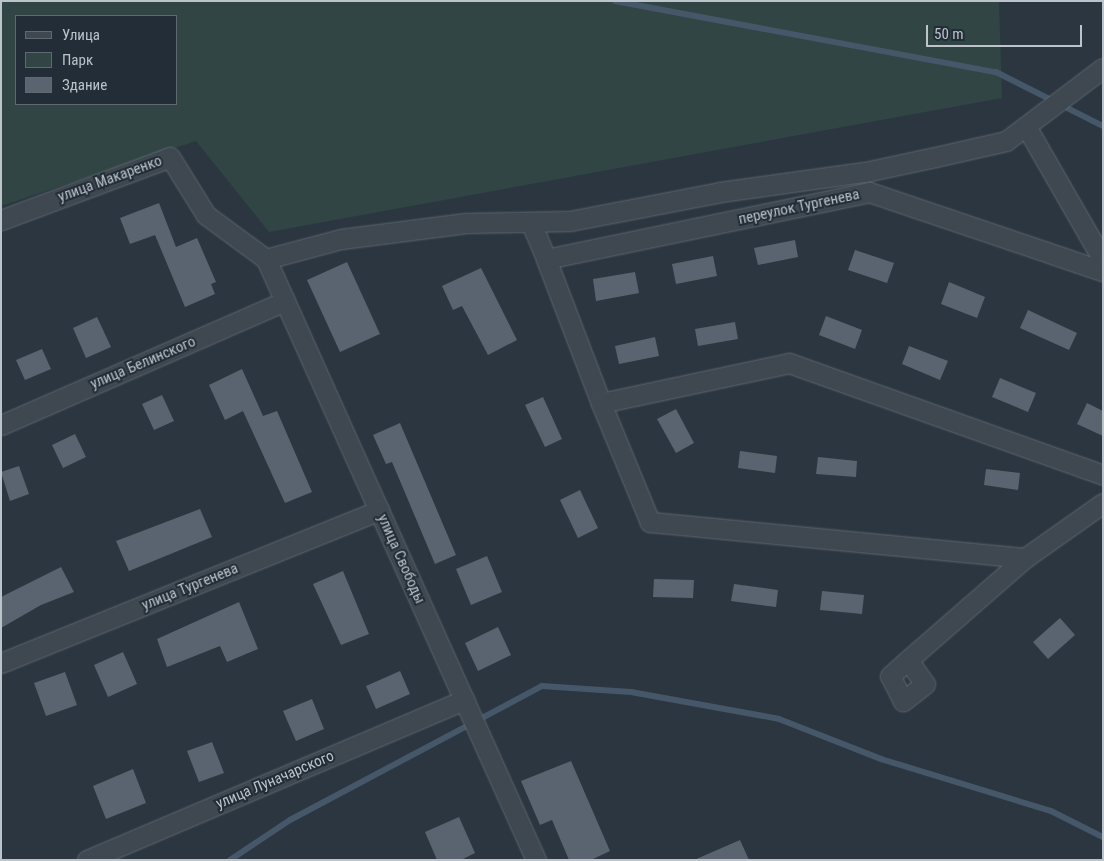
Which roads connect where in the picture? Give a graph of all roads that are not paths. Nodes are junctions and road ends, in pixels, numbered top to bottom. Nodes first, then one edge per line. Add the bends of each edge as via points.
1 (1103, 68) edge
2 (1027, 128) junction
3 (865, 172) junction
4 (869, 192) junction
5 (1, 220) edge
6 (531, 223) junction
7 (266, 258) junction
8 (546, 259) junction
9 (1103, 260) edge
10 (1103, 271) edge
11 (285, 301) junction
12 (601, 403) junction
13 (1, 425) edge
14 (1103, 475) edge
15 (1103, 503) edge
16 (379, 510) junction
17 (1025, 558) junction
18 (908, 660) dead end
19 (1, 663) edge
20 (464, 700) junction
21 (87, 860) edge
22 (536, 860) edge

1 - 2 street
2 - 3 street via 1006,141
2 - 9 street
3 - 4 street
3 - 6 street via 720,192 570,221
4 - 8 street, переулок Тургенева
4 - 10 street, переулок Тургенева
5 - 7 street, улица Макаренко via 170,156 206,215
6 - 7 street via 466,223 341,239
6 - 8 street
7 - 11 street, улица Свободы
8 - 12 street
11 - 13 street, улица Белинского
11 - 16 street, улица Свободы
12 - 14 street via 789,363
12 - 17 street via 650,522
15 - 17 street
16 - 19 street, улица Тургенева
16 - 20 street, улица Свободы
17 - 18 street
20 - 21 street, улица Луначарского
20 - 22 street, улица Свободы

